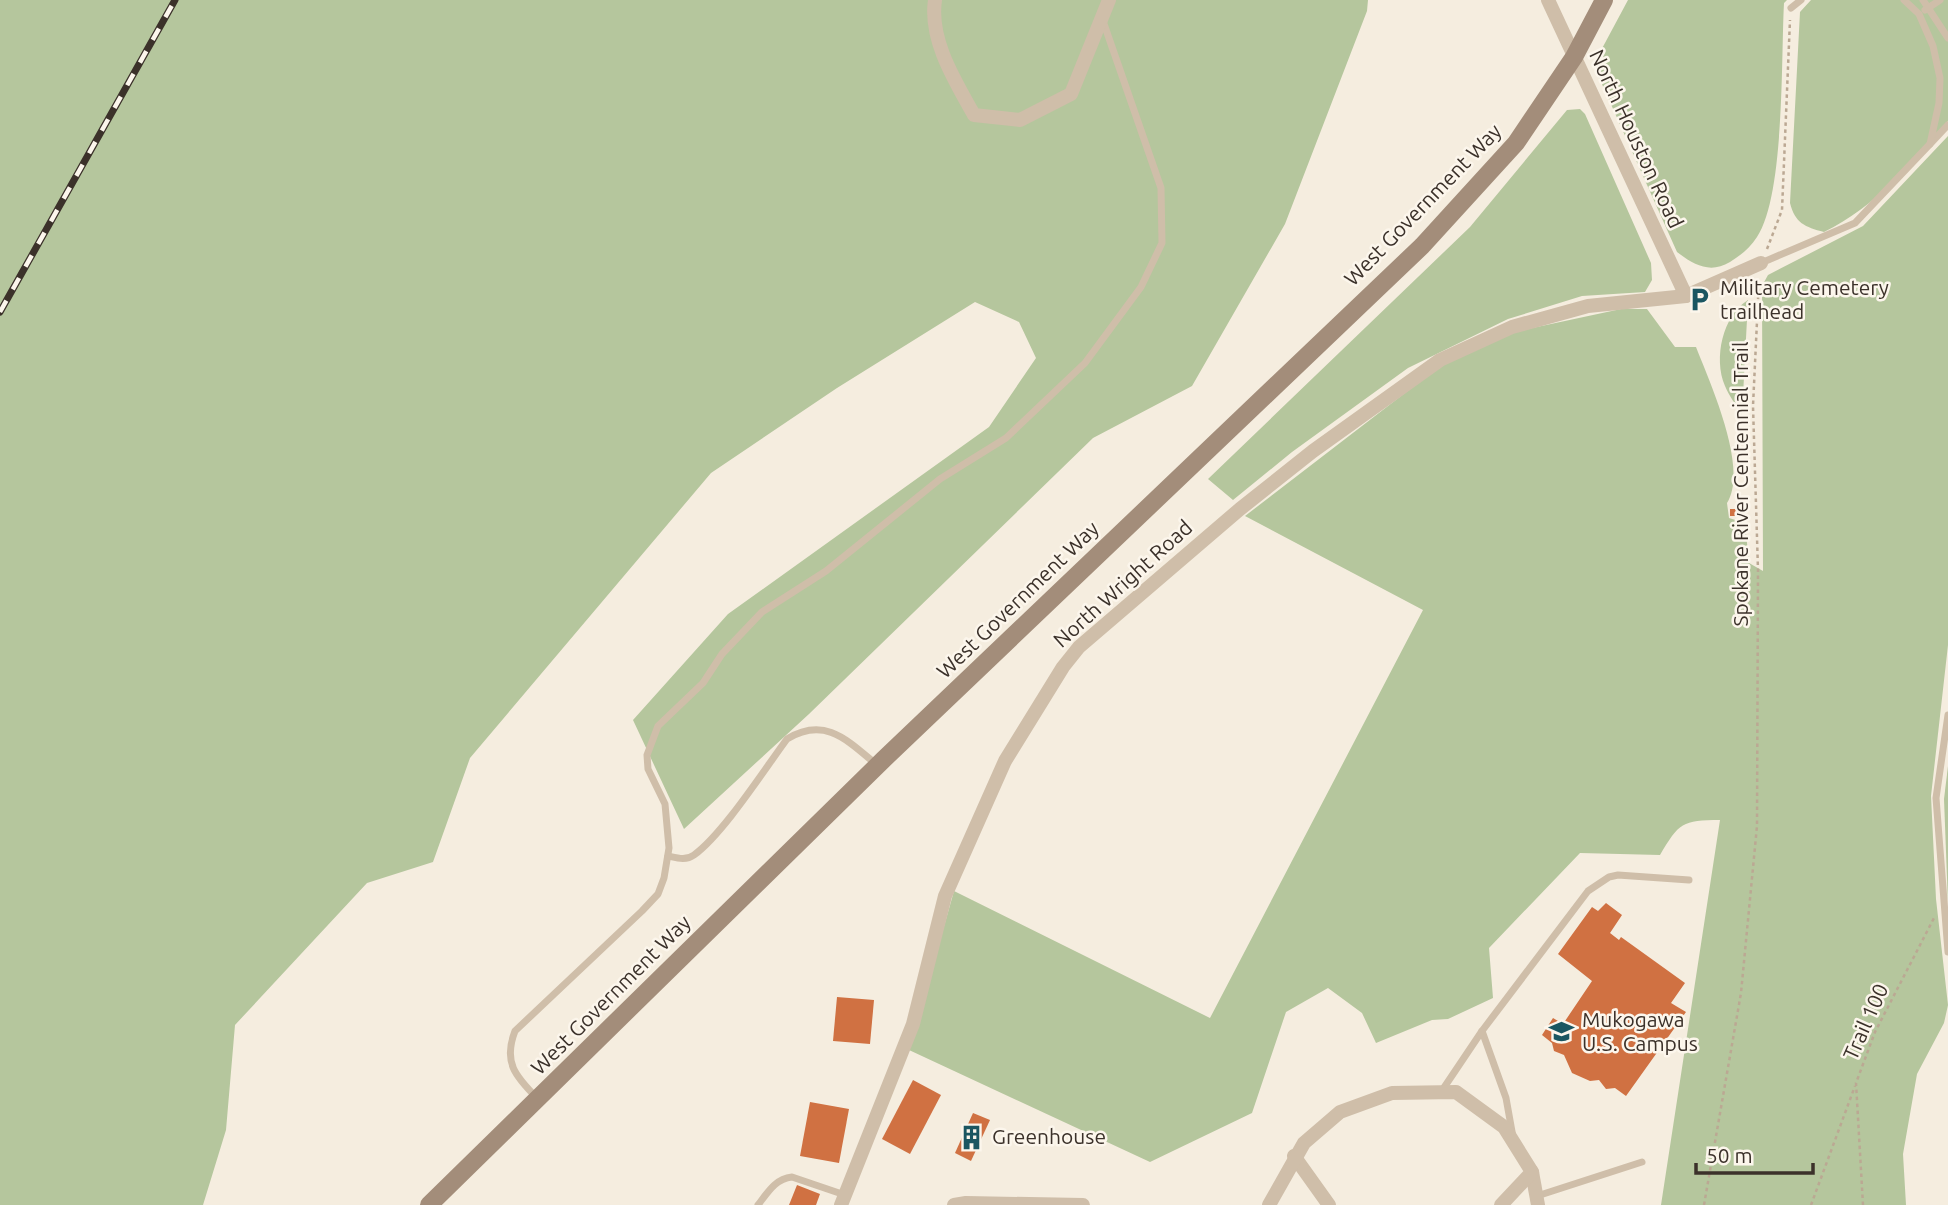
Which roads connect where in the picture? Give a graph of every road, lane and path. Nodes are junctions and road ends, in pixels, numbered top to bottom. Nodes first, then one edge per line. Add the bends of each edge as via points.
1 (935, 0) edge
2 (1109, 0) edge
3 (1548, 0) edge
4 (1604, 0) edge
5 (1801, 0) edge
6 (1904, 0) edge
7 (1923, 0) edge
8 (1940, 0) edge
9 (1791, 8) joint
10 (1928, 8) junction
11 (1919, 14) junction
12 (1103, 21) junction
13 (1948, 38) edge
14 (1574, 57) junction
15 (1948, 125) edge
16 (1930, 144) junction
17 (1762, 263) junction
18 (1758, 288) dead end
19 (1686, 296) junction
20 (1948, 715) edge
21 (877, 765) junction
22 (668, 856) junction
23 (1689, 880) dead end
24 (1942, 902) junction
25 (1948, 952) edge
26 (1482, 1031) junction
27 (1856, 1083) junction
28 (1441, 1093) junction
29 (539, 1099) junction
30 (1512, 1141) junction
31 (1294, 1156) junction
32 (1642, 1163) dead end
33 (1532, 1172) junction
34 (843, 1200) edge
35 (1538, 1201) edge
36 (429, 1205) edge
37 (758, 1205) edge
38 (954, 1205) edge
39 (1083, 1205) edge
40 (1269, 1205) edge
41 (1329, 1205) edge
42 (1501, 1205) edge
43 (1704, 1205) edge
44 (1811, 1205) edge
45 (1863, 1205) edge

1 - 12 street via 933,14 947,68 974,115 1020,120 1071,94
2 - 12 street
3 - 14 street, North Houston Road
4 - 14 main road, West Government Way
5 - 9 lane
6 - 11 lane
7 - 10 lane
8 - 10 lane
9 - 17 path via 1782,210
10 - 11 lane
10 - 13 lane
11 - 16 lane via 1940,78
12 - 22 lane via 1161,188 1163,243 1141,287 1085,363 1006,438 940,479 826,571 762,612 722,654 703,682 658,726 647,755 648,769 665,804
14 - 19 street, North Houston Road
14 - 21 main road, West Government Way via 1516,143 1422,246
15 - 16 lane
16 - 17 lane via 1855,223
17 - 19 street, North Wright Road
18 - 43 path, Spokane River Centennial Trail via 1753,406 1758,791 1751,915
19 - 34 street, North Wright Road via 1588,306 1512,327 1440,360 1240,509 1079,647 1005,761 945,896 912,1024
20 - 24 lane via 1936,798
21 - 22 lane via 834,733 800,731 787,739 712,838 694,855
21 - 29 main road, West Government Way
22 - 29 lane via 658,894 515,1031 510,1044 511,1068
23 - 26 lane via 1618,875 1599,882 1571,911
24 - 25 lane
24 - 27 path, Trail 100 via 1875,1032
26 - 28 lane
26 - 30 lane via 1506,1098
27 - 44 path
27 - 45 path, Trail 100
28 - 30 street via 1456,1093 1504,1127
28 - 31 street via 1392,1093 1340,1112
29 - 36 main road, West Government Way
30 - 33 street
31 - 40 street
31 - 41 street
32 - 35 lane
33 - 35 street
33 - 42 street
34 - 37 lane via 792,1177 773,1185
38 - 39 street

